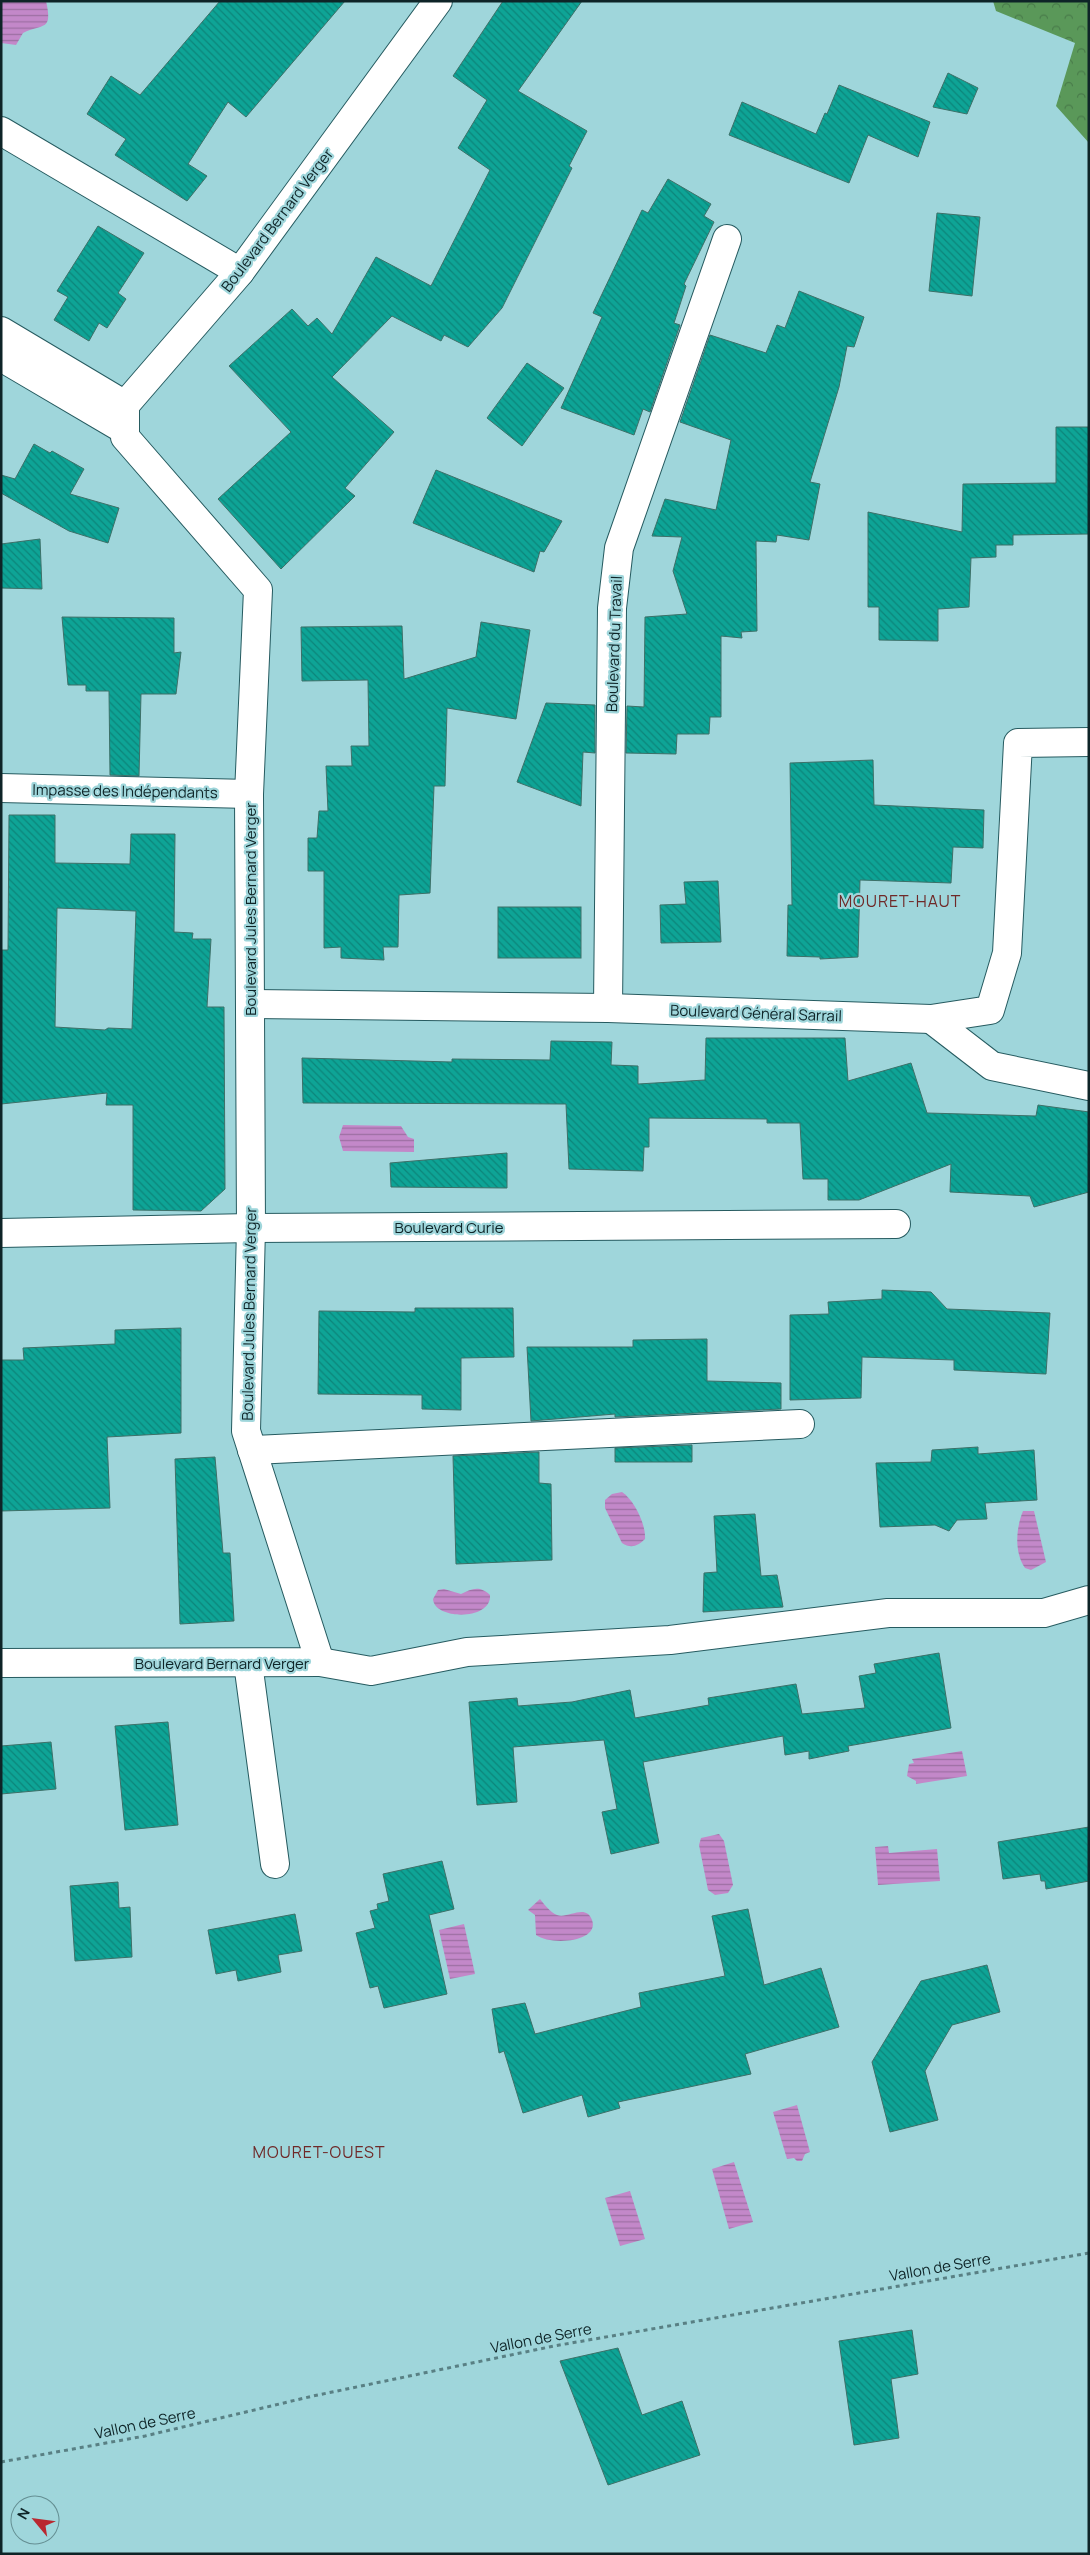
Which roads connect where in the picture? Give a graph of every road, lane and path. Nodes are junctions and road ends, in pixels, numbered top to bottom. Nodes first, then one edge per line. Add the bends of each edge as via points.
1 (438, 1) edge
2 (1, 131) edge
3 (727, 239) dead end
4 (240, 272) junction
5 (1, 331) edge
6 (1, 356) edge
7 (125, 424) junction
8 (1089, 742) edge
9 (1, 788) edge
10 (249, 794) junction
11 (250, 1004) junction
12 (608, 1008) junction
13 (931, 1019) junction
14 (1089, 1086) edge
15 (896, 1224) dead end
16 (251, 1228) junction
17 (1, 1233) edge
18 (800, 1424) dead end
19 (249, 1440) junction
20 (1089, 1600) edge
21 (320, 1662) junction
22 (1, 1663) edge
23 (248, 1663) junction
24 (275, 1864) dead end
25 (1089, 2252) edge
26 (1, 2462) edge

1 - 4 street, Boulevard Bernard Verger
2 - 4 street
3 - 12 street, Boulevard du Travail via 619,548 612,608
4 - 7 street, Boulevard Bernard Verger
5 - 7 street
6 - 7 street
7 - 10 street, Boulevard Jules Bernard Verger via 258,590
8 - 13 street, Boulevard Général Sarrail via 1018,743 1007,953 990,1010
9 - 10 street, Impasse des Indépendants
10 - 11 street, Boulevard Jules Bernard Verger
11 - 12 street, Boulevard Général Sarrail
11 - 16 street, Boulevard Jules Bernard Verger
12 - 13 street, Boulevard Général Sarrail
13 - 14 street via 992,1066
15 - 16 street, Boulevard Curie
16 - 17 street, Boulevard Curie
16 - 19 street, Boulevard Jules Bernard Verger
18 - 19 street
19 - 21 street, Boulevard Bernard Verger
20 - 21 street via 1044,1612 888,1613 670,1640 467,1652 371,1671
21 - 23 street, Boulevard Bernard Verger
22 - 23 street, Boulevard Bernard Verger
23 - 24 street
25 - 26 path, Vallon de Serre via 554,2346 313,2396 145,2436

